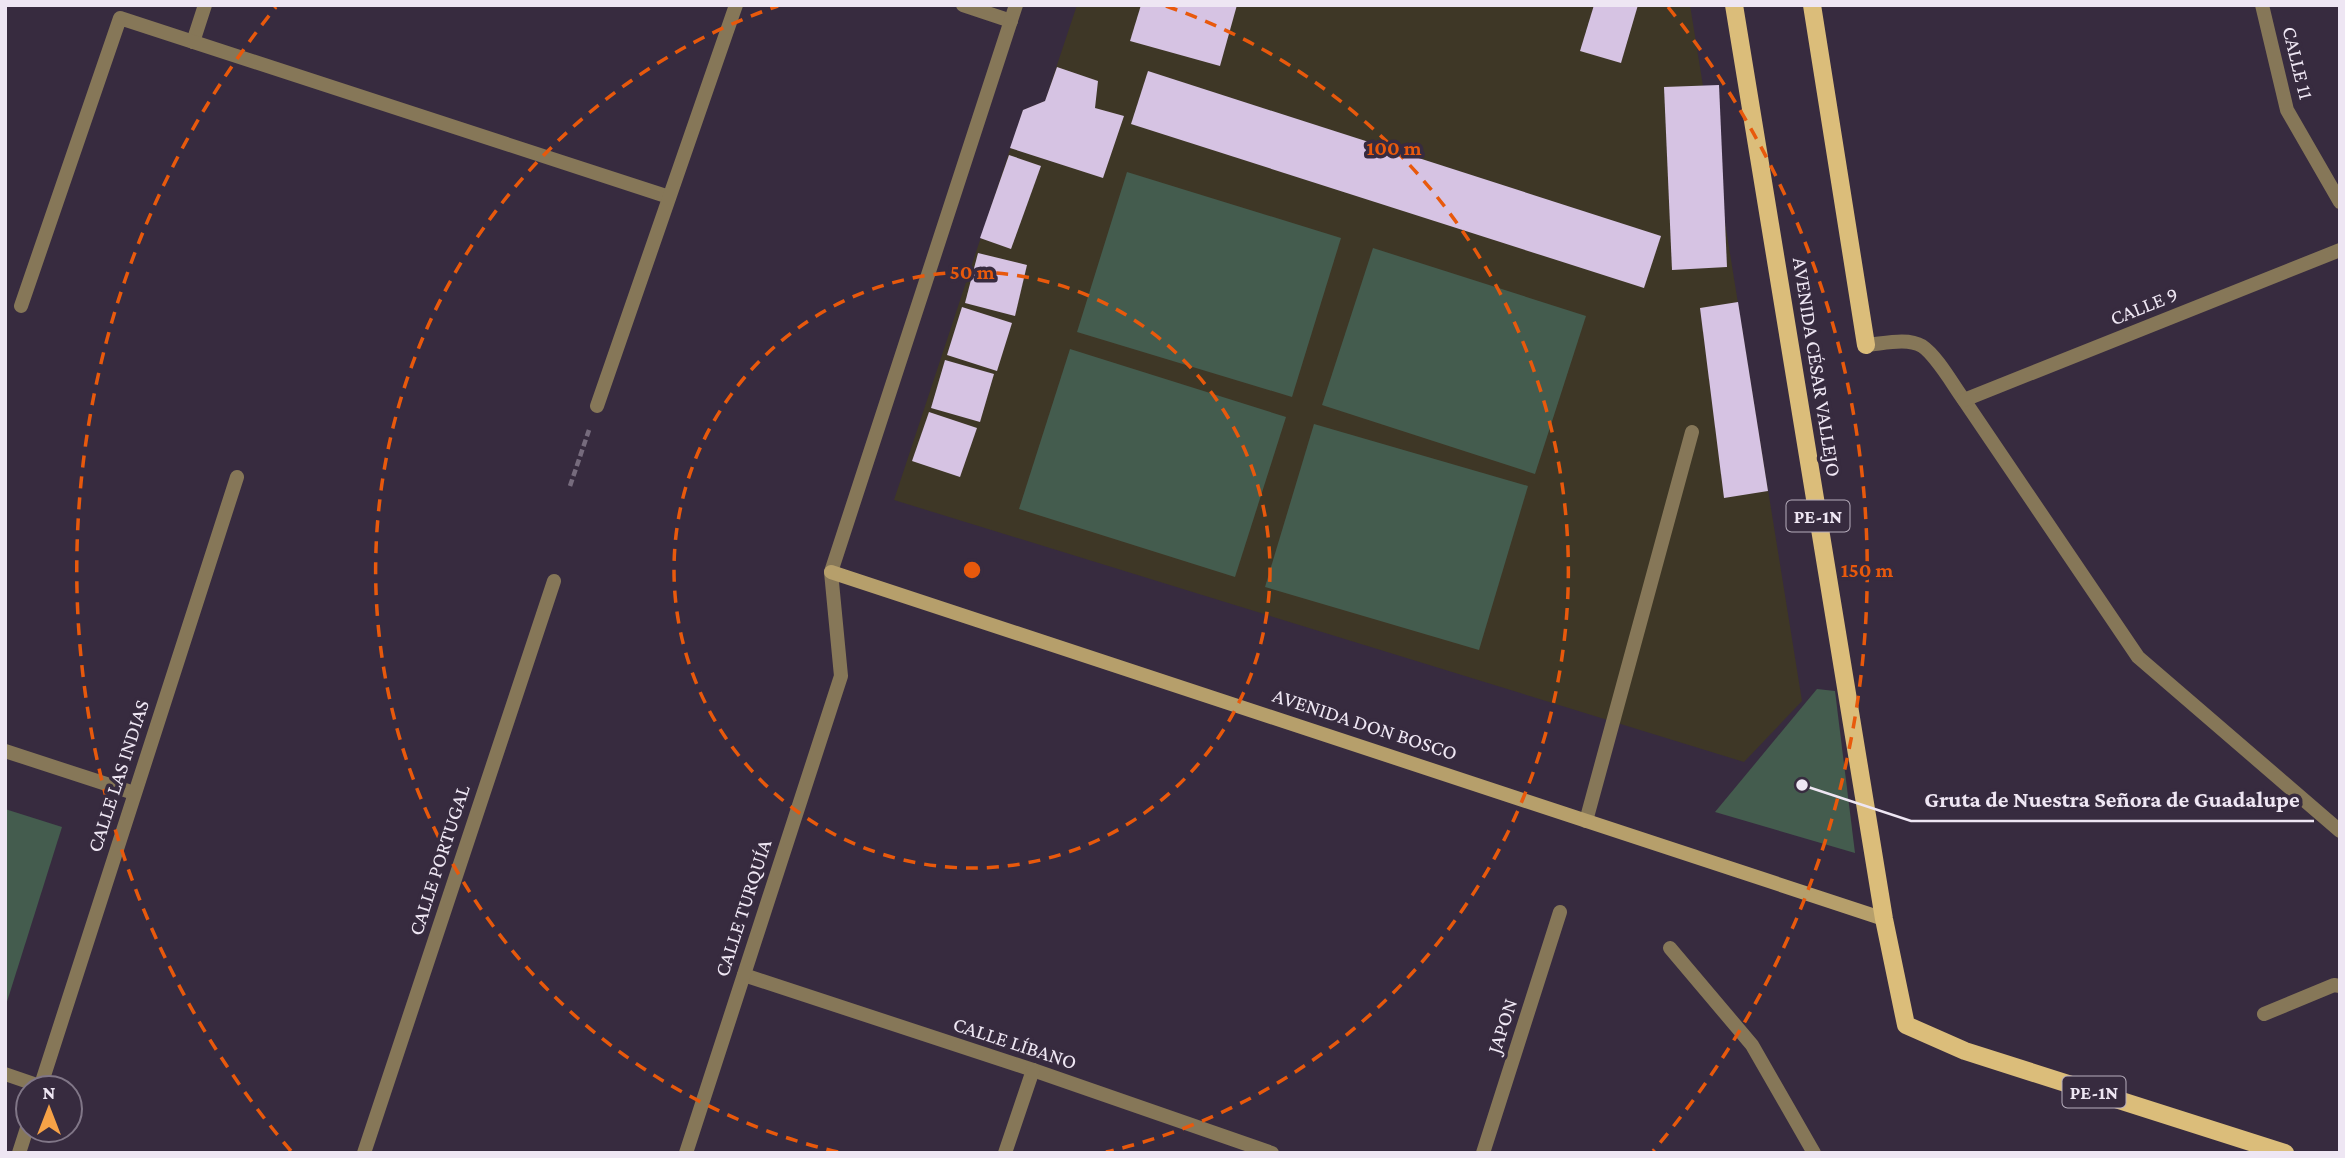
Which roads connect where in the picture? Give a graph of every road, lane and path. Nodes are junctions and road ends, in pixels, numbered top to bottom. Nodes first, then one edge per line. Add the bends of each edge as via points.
1 (205, 5) edge
2 (736, 5) edge
3 (963, 5) edge
4 (1016, 5) edge
5 (1734, 5) edge
6 (1812, 5) edge
7 (2262, 5) edge
8 (1011, 21) junction
9 (192, 42) junction
10 (669, 197) junction
11 (2340, 202) edge
12 (2340, 250) edge
13 (21, 306) dead end
14 (1866, 345) joint
15 (1964, 400) junction
16 (597, 406) joint
17 (1692, 432) dead end
18 (237, 477) dead end
19 (570, 486) dead end
20 (831, 572) junction
21 (554, 581) dead end
22 (5, 751) edge
23 (134, 793) junction
24 (1586, 821) junction
25 (2340, 831) edge
26 (1560, 912) dead end
27 (1885, 919) junction
28 (1670, 948) dead end
29 (744, 975) junction
30 (2340, 986) edge
31 (2264, 1014) dead end
32 (1033, 1070) junction
33 (44, 1074) edge
34 (364, 1153) edge
35 (686, 1153) edge
36 (1005, 1153) edge
37 (1272, 1153) edge
38 (1483, 1153) edge
39 (1814, 1153) edge
40 (2285, 1153) edge

1 - 9 street
2 - 10 street
3 - 8 street
4 - 8 street
5 - 27 main road, AVENIDA CÉSAR VALLEJO / PE-1N
6 - 14 main road
7 - 11 street, CALLE 11 via 2287,110
8 - 20 street
9 - 10 street
9 - 13 street via 120,18
10 - 16 street
12 - 15 street, CALLE 9
14 - 15 street via 1904,342 1922,346
15 - 25 street via 2138,657
16 - 19 path
17 - 24 street
18 - 23 street, CALLE LAS INDIAS
20 - 24 main road, AVENIDA DON BOSCO
20 - 29 street, CALLE TURQUÍA via 841,676
21 - 34 street, CALLE PORTUGAL
22 - 23 street
23 - 33 street, CALLE LAS INDIAS
24 - 27 main road, AVENIDA DON BOSCO
26 - 38 street, JAPON
27 - 40 main road, AVENIDA CÉSAR VALLEJO / PE-1N via 1906,1025 1965,1051
28 - 39 street via 1752,1045
29 - 32 street, CALLE LÍBANO
29 - 35 street, CALLE TURQUÍA
30 - 31 street
32 - 36 street
32 - 37 street, CALLE LÍBANO

